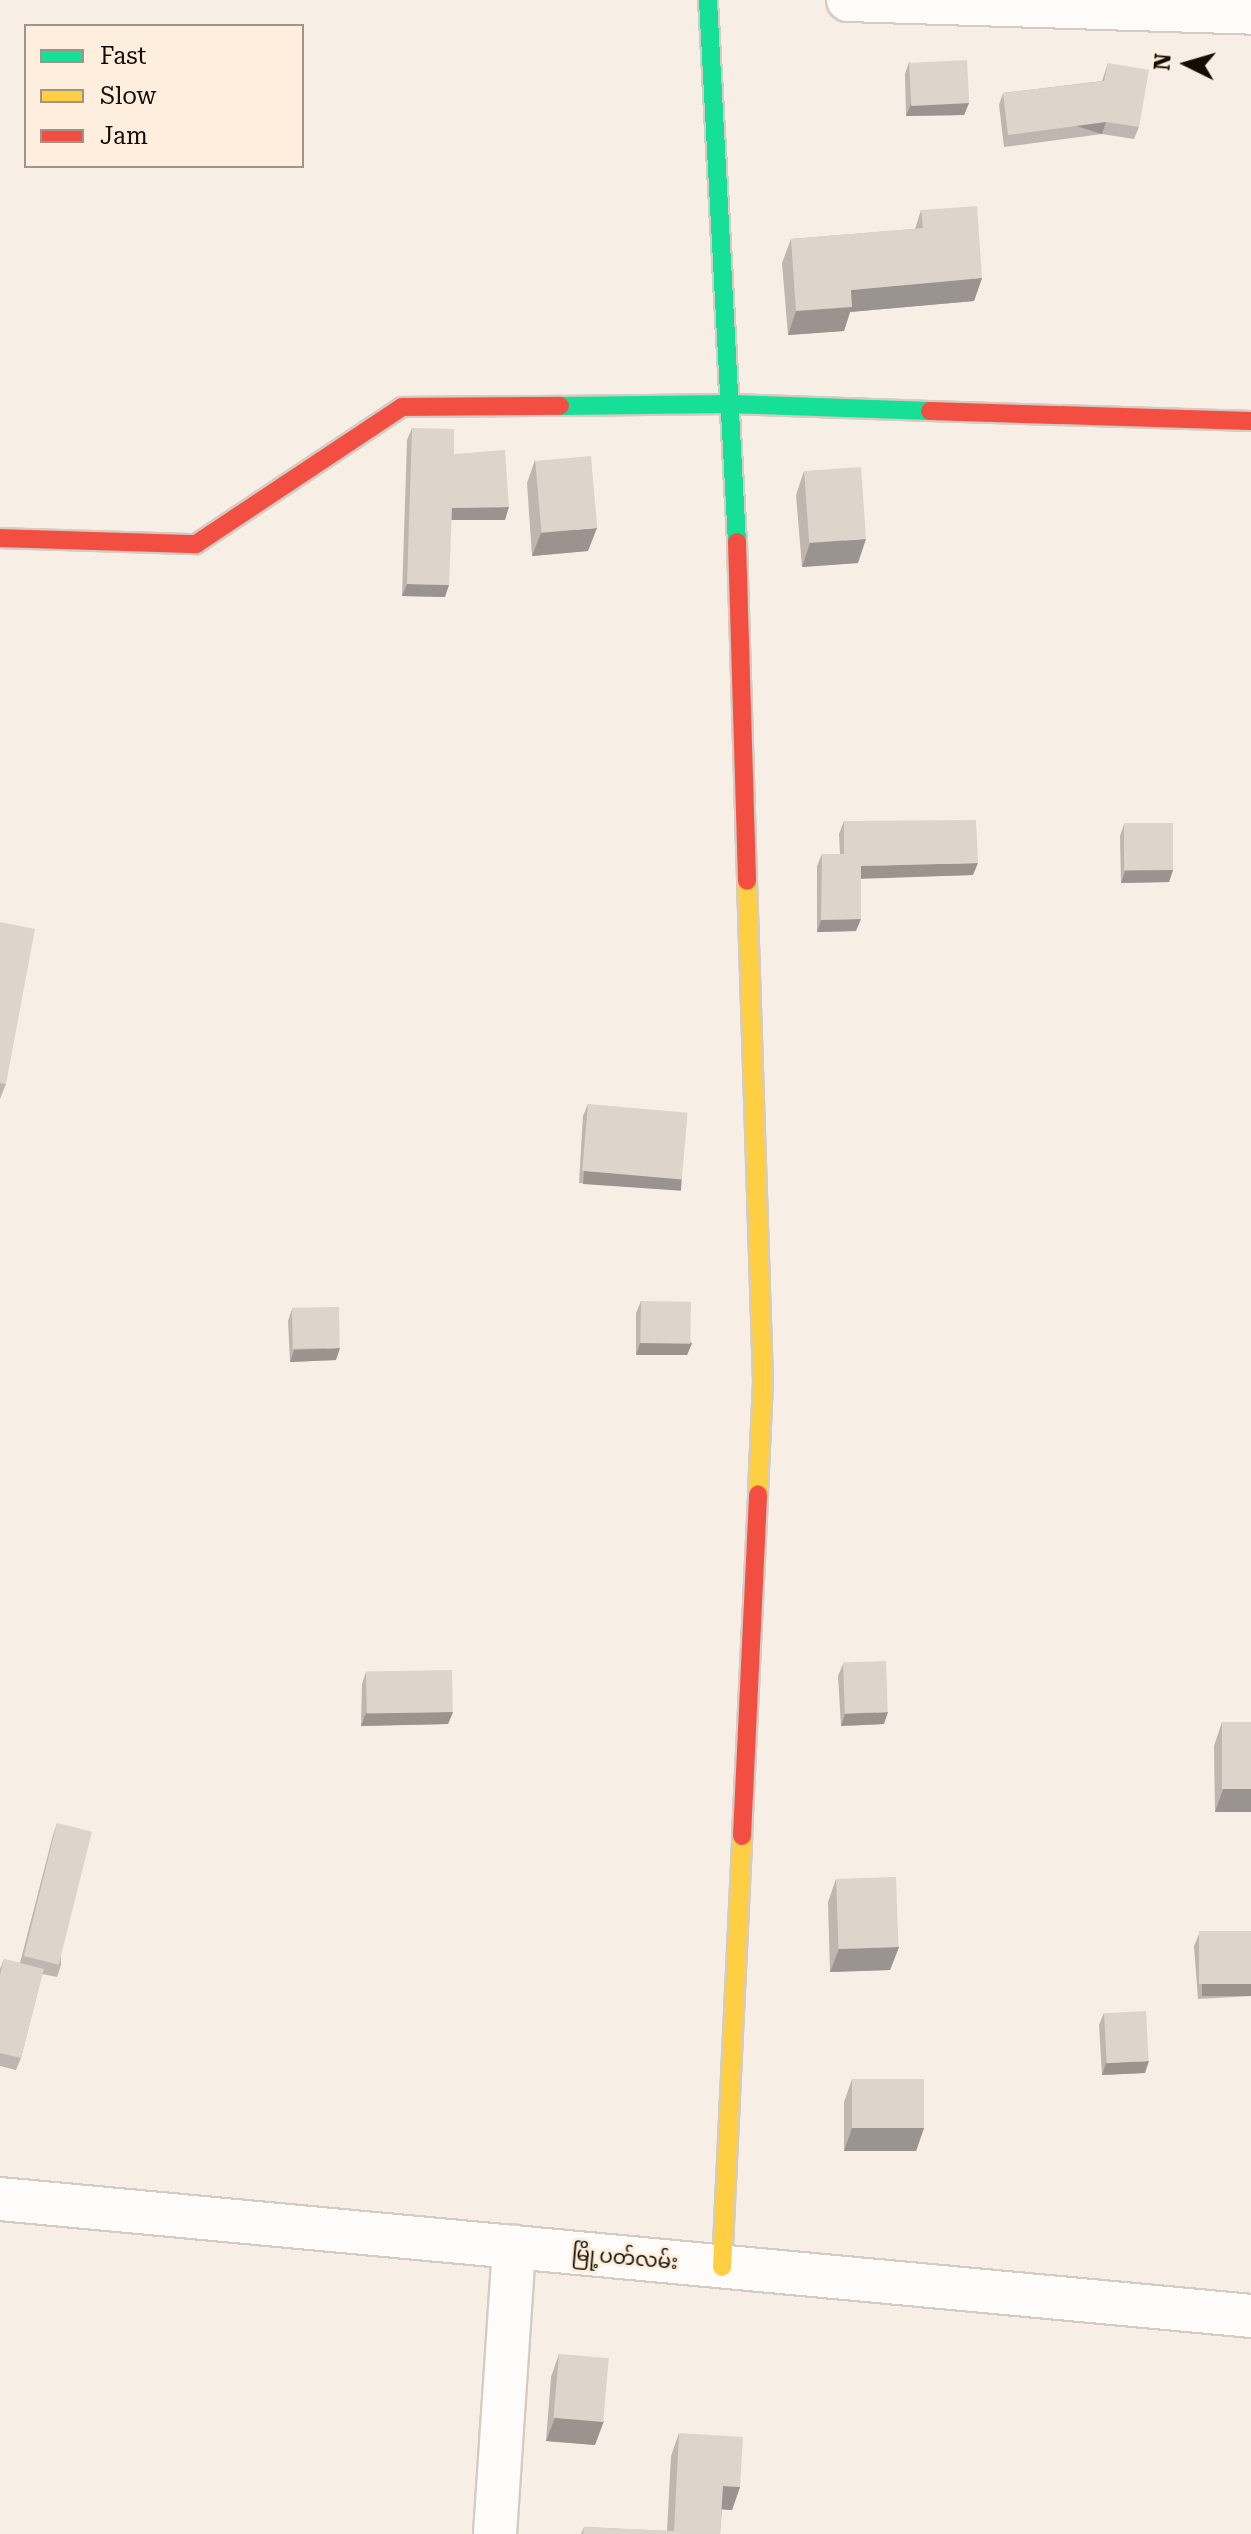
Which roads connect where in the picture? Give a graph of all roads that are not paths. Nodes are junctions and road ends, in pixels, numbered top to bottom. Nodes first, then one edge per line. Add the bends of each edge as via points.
1 (708, 0) edge
2 (848, 0) edge
3 (1251, 13) edge
4 (731, 404) junction
5 (1251, 421) edge
6 (0, 538) edge
7 (0, 2199) edge
8 (514, 2247) junction
9 (722, 2267) junction
10 (1251, 2316) edge
11 (495, 2534) edge

1 - 4 street
2 - 3 street
4 - 5 street
4 - 6 street via 402,407 196,544
4 - 9 street via 763,1382
7 - 8 street, မြို့ပတ်လမ်း
8 - 9 street, မြို့ပတ်လမ်း
8 - 11 street
9 - 10 street, မြို့ပတ်လမ်း

